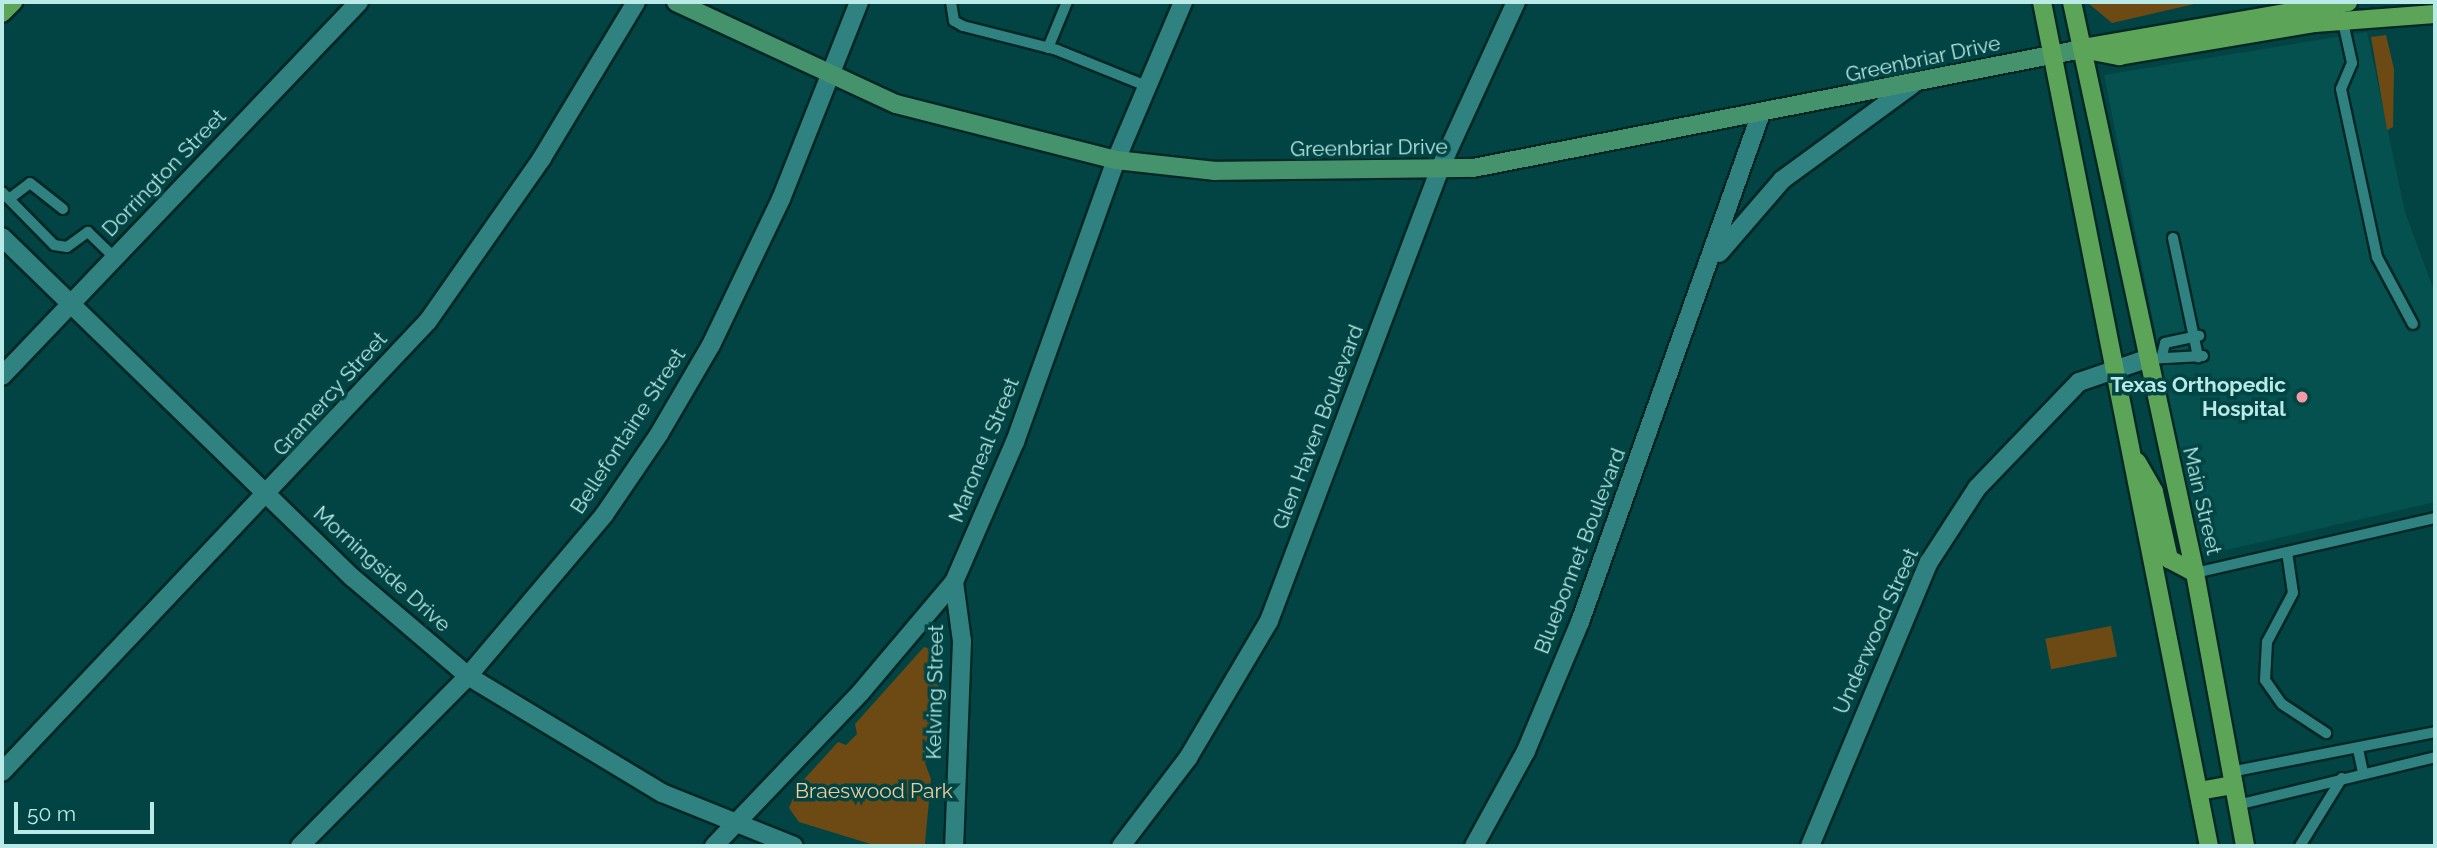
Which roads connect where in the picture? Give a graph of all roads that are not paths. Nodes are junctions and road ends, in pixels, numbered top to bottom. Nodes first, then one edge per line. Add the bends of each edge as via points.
1 (13, 2) edge
2 (359, 2) edge
3 (636, 2) edge
4 (676, 2) edge
5 (859, 2) edge
6 (951, 2) edge
7 (1067, 2) edge
8 (1183, 2) edge
9 (1516, 2) edge
10 (2042, 2) edge
11 (2072, 2) edge
12 (2348, 2) edge
13 (2266, 12) junction
14 (2, 13) edge
15 (2435, 14) edge
16 (2343, 22) junction
17 (2268, 30) junction
18 (1048, 48) junction
19 (2082, 49) junction
20 (2053, 55) junction
21 (830, 79) junction
22 (1913, 84) junction
23 (1146, 86) junction
24 (1760, 116) junction
25 (1116, 160) junction
26 (1440, 168) junction
27 (6, 195) edge
28 (63, 209) dead end
29 (78, 222) dead end
30 (88, 232) junction
31 (2, 237) edge
32 (2173, 238) dead end
33 (115, 258) junction
34 (1710, 264) junction
35 (73, 302) junction
36 (2413, 324) dead end
37 (2197, 337) junction
38 (2154, 358) junction
39 (2113, 365) junction
40 (2, 376) edge
41 (2130, 454) junction
42 (268, 495) junction
43 (2435, 518) edge
44 (2287, 552) junction
45 (2195, 573) junction
46 (954, 582) junction
47 (468, 676) junction
48 (2435, 732) edge
49 (2326, 733) dead end
50 (2358, 749) junction
51 (2435, 757) edge
52 (2, 772) edge
53 (2363, 773) junction
54 (2232, 778) junction
55 (2342, 778) junction
56 (2199, 792) junction
57 (2237, 805) junction
58 (734, 825) junction
59 (300, 846) edge
60 (714, 846) edge
61 (794, 846) edge
62 (954, 846) edge
63 (1121, 846) edge
64 (1474, 846) edge
65 (1810, 846) edge
66 (2210, 846) edge
67 (2245, 846) edge
68 (2300, 846) edge

1 - 14 main road
2 - 33 street, Dorrington Street
3 - 42 street, Gramercy Street via 542,159 428,321
4 - 21 main road, Greenbriar Drive
5 - 21 street, Bellefontaine Street
6 - 18 lane via 954,21 963,26
7 - 18 lane
8 - 23 street, Maroneal Street
9 - 26 street, Glen Haven Boulevard
10 - 20 main road
11 - 19 main road, Main Street
12 - 13 main road, Greenbriar Drive
13 - 17 main road
13 - 19 main road, Greenbriar Drive
15 - 16 main road, Greenbriar Drive
16 - 17 main road, Greenbriar Drive
16 - 36 lane via 2351,63 2341,89 2377,257
17 - 19 main road, Greenbriar Drive via 2119,56
18 - 23 lane
19 - 20 main road, Greenbriar Drive
19 - 38 main road, Main Street
20 - 22 main road, Greenbriar Drive
20 - 39 main road
21 - 25 main road, Greenbriar Drive via 908,107
21 - 47 street, Bellefontaine Street via 711,345 659,434 604,515
22 - 24 main road, Greenbriar Drive
22 - 34 street, Bluebonnet Boulevard via 1782,180
23 - 25 street, Maroneal Street
24 - 26 main road, Greenbriar Drive via 1557,156
24 - 34 street, Bluebonnet Boulevard
25 - 26 main road, Greenbriar Drive via 1321,174
25 - 46 street, Maroneal Street via 1015,442
26 - 63 street, Glen Haven Boulevard via 1269,621 1188,758
27 - 28 lane via 30,183
27 - 30 lane via 54,245 67,247
29 - 30 lane
30 - 33 lane
31 - 35 street, Morningside Drive
32 - 37 lane
33 - 35 street, Dorrington Street
34 - 64 street, Bluebonnet Boulevard via 1580,622 1526,751
35 - 40 street, Dorrington Street
35 - 42 street, Morningside Drive
37 - 38 lane via 2165,343
37 - 38 lane via 2200,356
38 - 39 street, Underwood Street
38 - 45 main road, Main Street
39 - 41 main road
39 - 65 street, Underwood Street via 2079,382 2010,448 1929,562
41 - 45 main road via 2154,492 2169,559
41 - 56 main road
42 - 47 street, Morningside Drive
42 - 52 street, Gramercy Street
43 - 44 lane
44 - 45 lane
44 - 49 lane via 2293,593 2267,642 2263,670 2282,704
45 - 54 main road, Main Street
46 - 58 street, Maroneal Street
46 - 62 street, Kelving Street via 962,641
47 - 58 street, Morningside Drive via 662,793
47 - 59 street, Bellefontaine Street
48 - 50 lane
50 - 53 lane
50 - 54 lane
51 - 53 lane
53 - 55 lane
54 - 56 main road
54 - 57 main road, Main Street
55 - 57 lane
55 - 68 lane
56 - 66 main road
57 - 67 main road, Main Street
58 - 60 street, Maroneal Street
58 - 61 street, Morningside Drive

